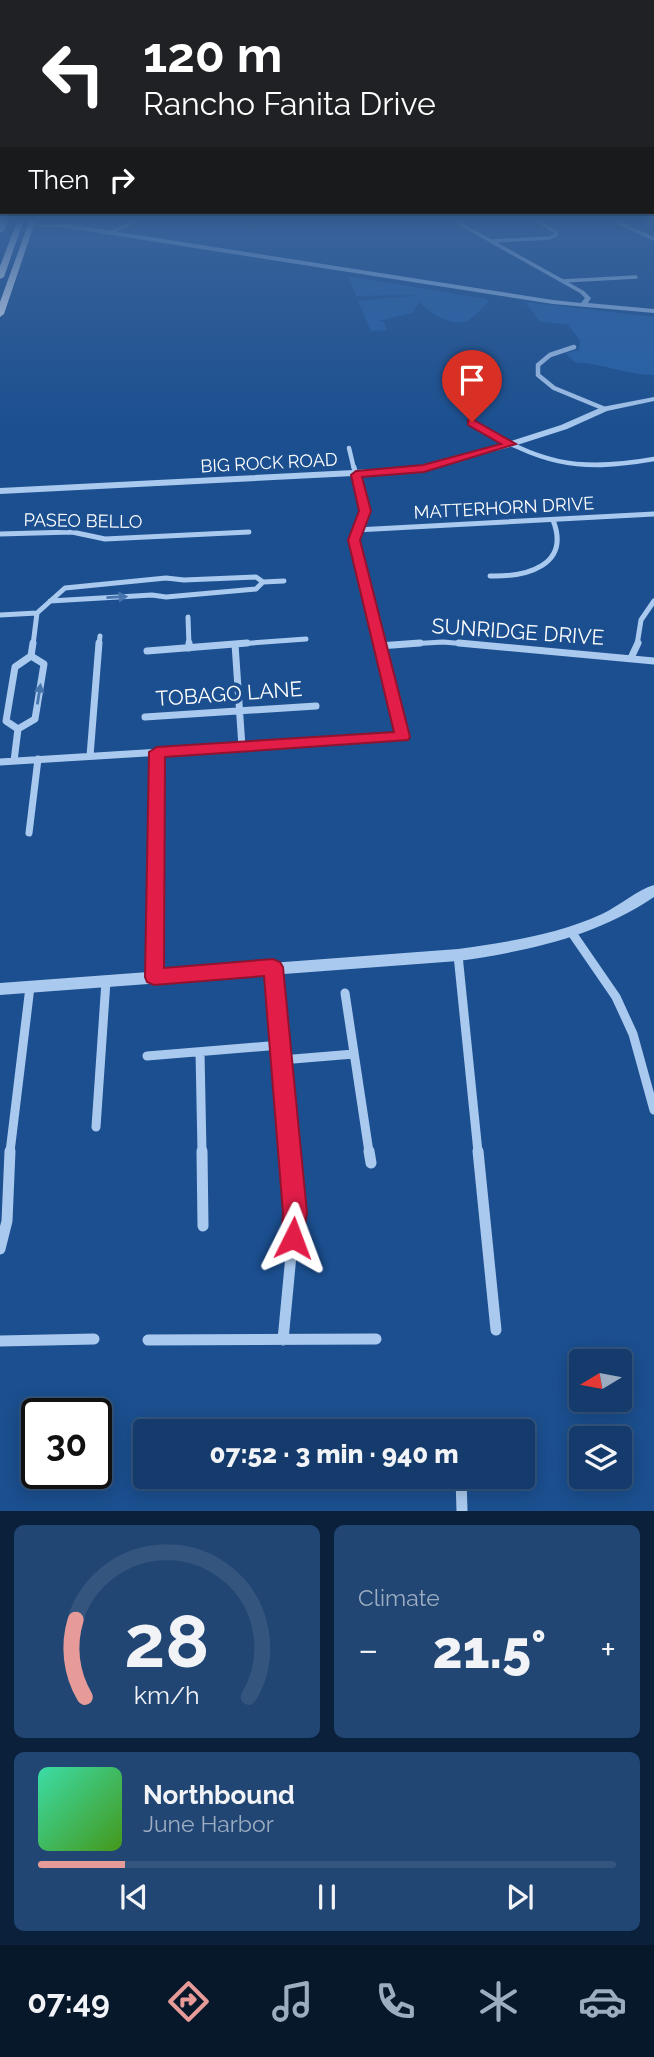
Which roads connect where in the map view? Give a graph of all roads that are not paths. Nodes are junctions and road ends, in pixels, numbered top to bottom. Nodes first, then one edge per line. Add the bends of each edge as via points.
1 (9, 290) edge
2 (481, 290) edge
3 (578, 290) edge
4 (583, 305) junction
5 (654, 312) edge
6 (0, 314) edge
7 (574, 347) dead end
8 (654, 399) edge
9 (606, 409) junction
10 (472, 422) dead end
11 (511, 444) junction
12 (349, 448) dead end
13 (654, 458) edge
14 (356, 475) junction
15 (0, 491) edge
16 (654, 514) edge
17 (553, 520) junction
18 (356, 530) junction
19 (249, 532) dead end
20 (0, 534) edge
21 (489, 576) dead end
22 (180, 580) junction
23 (284, 581) dead end
24 (262, 582) junction
25 (181, 594) junction
26 (52, 599) junction
27 (654, 601) edge
28 (37, 613) junction
29 (0, 615) edge
30 (188, 617) dead end
31 (100, 636) dead end
32 (306, 639) dead end
33 (235, 644) junction
34 (379, 646) junction
35 (189, 648) junction
36 (147, 651) dead end
37 (31, 656) junction
38 (631, 658) junction
39 (654, 661) edge
40 (316, 706) dead end
41 (239, 711) junction
42 (145, 717) dead end
43 (18, 729) junction
44 (242, 747) junction
45 (157, 752) junction
46 (90, 757) junction
47 (38, 759) junction
48 (13, 761) junction
49 (0, 762) edge
50 (29, 833) dead end
51 (654, 890) edge
52 (572, 933) junction
53 (458, 956) junction
54 (273, 967) junction
55 (154, 977) junction
56 (106, 981) junction
57 (30, 987) junction
58 (0, 989) edge
59 (345, 993) dead end
60 (280, 1045) junction
61 (200, 1052) junction
62 (354, 1054) junction
63 (147, 1056) dead end
64 (281, 1060) junction
65 (654, 1110) edge
66 (96, 1127) dead end
67 (371, 1163) dead end
68 (203, 1226) dead end
69 (0, 1249) edge
70 (495, 1330) dead end
71 (94, 1339) dead end
72 (376, 1339) dead end
73 (148, 1340) dead end
74 (283, 1340) junction
75 (0, 1341) edge
76 (461, 1489) edge
77 (462, 1511) edge

1 - 6 main road
2 - 4 street
3 - 4 street via 587,295
4 - 5 street
7 - 9 street via 543,359 538,375 554,388
8 - 9 street, BIG ROCK ROAD
9 - 11 street, BIG ROCK ROAD
10 - 11 street
11 - 13 street via 566,463
11 - 14 street, BIG ROCK ROAD via 424,468
12 - 14 street
14 - 15 street, BIG ROCK ROAD
14 - 18 street via 365,511
16 - 17 street, MATTERHORN DRIVE
17 - 18 street, MATTERHORN DRIVE
17 - 21 street via 559,536 552,556 531,574
18 - 34 street via 354,540
19 - 20 street, PASEO BELLO via 105,539 56,531
22 - 24 street via 256,577
22 - 25 street via 184,586
22 - 26 street via 65,588
23 - 24 street
24 - 25 street via 256,589
26 -> 25 street
26 - 28 street
27 - 38 street via 641,620
28 - 29 street
28 - 37 street
30 - 35 street
31 - 46 street
32 - 33 street
33 - 35 street
33 - 41 street
34 - 38 street, SUNRIDGE DRIVE via 443,642
34 - 44 street via 402,737
35 - 36 street
37 - 43 street via 15,667 6,721
43 -> 37 street via 35,719 44,664
38 - 39 street, SUNRIDGE DRIVE
40 - 41 street, TOBAGO LANE
41 - 42 street, TOBAGO LANE
41 - 44 street
43 - 48 street
44 - 45 street
45 - 46 street
45 - 55 street
46 - 47 street
47 - 48 street
47 - 50 street
48 - 49 street
51 - 52 street via 621,912
52 - 53 street
52 - 65 street via 616,997 633,1034
53 - 54 street
53 - 70 street
54 - 55 street
54 - 60 street
55 - 56 street
56 - 57 street
56 - 66 street
57 - 58 street
57 - 69 street via 10,1150 7,1221
59 - 62 street
60 - 61 street
60 - 64 street
61 - 63 street
61 - 68 street
62 - 64 street
62 - 67 street
64 - 74 street via 295,1213
71 - 75 street
72 - 74 street
73 - 74 street
76 - 77 street

